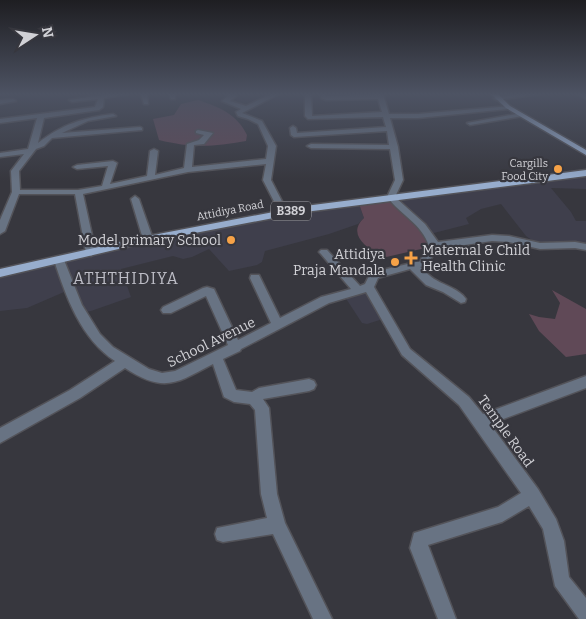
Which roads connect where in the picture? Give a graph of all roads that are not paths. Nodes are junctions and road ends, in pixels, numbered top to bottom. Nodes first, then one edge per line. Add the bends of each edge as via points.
1 (39, 123) edge
2 (78, 123) edge
3 (258, 123) edge
4 (388, 123) edge
5 (534, 123) edge
6 (140, 128) dead end
7 (294, 128) dead end
8 (390, 129) junction
9 (198, 132) dead end
10 (50, 136) junction
11 (311, 146) dead end
12 (394, 147) junction
13 (32, 149) junction
14 (154, 150) dead end
15 (586, 153) edge
16 (0, 155) edge
17 (270, 161) junction
18 (77, 166) dead end
19 (188, 170) junction
20 (585, 174) edge
21 (151, 178) junction
22 (105, 188) junction
23 (16, 192) junction
24 (78, 192) junction
25 (391, 197) junction
26 (135, 199) dead end
27 (284, 213) junction
28 (0, 231) edge
29 (148, 239) junction
30 (434, 246) junction
31 (586, 247) edge
32 (324, 252) dead end
33 (91, 253) junction
34 (59, 260) junction
35 (413, 266) junction
36 (0, 273) edge
37 (255, 278) dead end
38 (363, 288) junction
39 (461, 299) dead end
40 (167, 310) dead end
41 (278, 326) junction
42 (236, 348) junction
43 (217, 358) junction
44 (126, 361) junction
45 (586, 382) edge
46 (309, 385) dead end
47 (254, 398) junction
48 (480, 421) junction
49 (0, 436) edge
50 (532, 495) junction
51 (277, 525) junction
52 (224, 534) dead end
53 (586, 612) edge
54 (323, 619) edge
55 (446, 619) edge

1 - 13 street
2 - 10 street
3 - 17 street via 265,128 272,146
4 - 8 street
5 - 15 main road
6 - 10 street
7 - 8 street via 294,135
8 - 12 street
9 - 19 street via 210,133 201,142 191,144
10 - 13 street
11 - 12 street
12 - 25 street via 399,180
13 - 16 street
13 - 23 street via 14,171
14 - 21 street
17 - 19 street
17 - 27 street via 267,180
18 - 22 street via 113,163
19 - 21 street
20 - 25 main road, Attidiya Road / B389
21 - 22 street
22 - 24 street
23 - 24 street
23 - 28 street
24 - 33 street
25 - 27 main road, Attidiya Road / B389
25 - 30 street via 430,234
26 - 29 street
27 - 29 main road, Attidiya Road / B389
29 - 33 main road, Attidiya Road / B389
30 - 31 street via 492,238 540,246
30 - 35 street via 423,263
32 - 38 street, Temple Road
33 - 34 main road, Attidiya Road / B389
34 - 36 main road, Attidiya Road / B389
34 - 44 street, School Avenue via 80,313 90,329 102,345
35 - 38 street via 378,274
35 - 39 street via 430,282
37 - 41 street
38 - 41 street, School Avenue via 325,300
38 - 48 street, Temple Road via 406,352 455,392
40 - 42 street via 210,292
41 - 42 street, School Avenue
42 - 43 street, School Avenue
43 - 44 street, School Avenue via 171,379 157,379 142,373
43 - 47 street via 229,393
44 - 49 street
45 - 48 street
46 - 47 street via 258,394
47 - 51 street via 262,408 269,494
48 - 50 street, Temple Road
50 - 53 street, Temple Road via 550,525 561,580
50 - 55 street via 502,514 420,539 419,548
51 - 52 street
51 - 54 street

